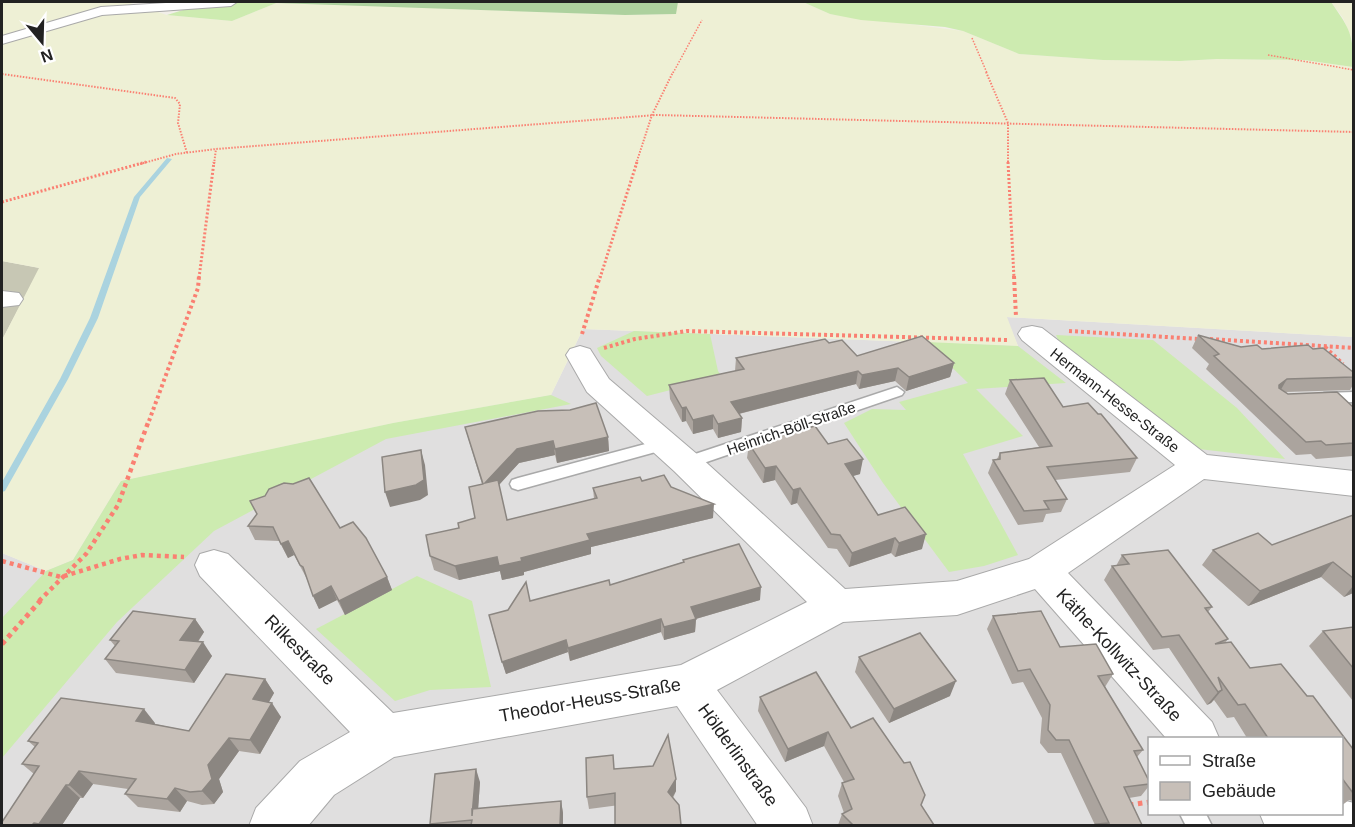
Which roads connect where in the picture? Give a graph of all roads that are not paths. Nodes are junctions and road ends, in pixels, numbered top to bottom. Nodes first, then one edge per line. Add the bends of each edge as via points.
1 (231, 2) edge
2 (2, 40) edge
3 (1027, 331) road end
4 (580, 355) road end
5 (897, 392) dead end
6 (1353, 397) edge
7 (1311, 398) edge
8 (675, 454) junction
9 (1197, 466) junction
10 (518, 484) dead end
11 (1353, 484) edge
12 (214, 565) road end
13 (1042, 571) junction
14 (837, 606) junction
15 (687, 684) junction
16 (385, 735) junction
17 (1195, 737) edge
18 (1296, 815) edge
19 (274, 825) edge
20 (789, 825) edge
21 (1348, 825) edge

1 - 2 street via 101,11
3 - 9 street, Hermann-Hesse-Straße
4 - 8 street via 598,385
5 - 8 lane, Heinrich-Böll-Straße
6 - 7 lane
8 - 10 lane, Heinrich-Böll-Straße
8 - 14 street
9 - 11 street
9 - 13 street, Theodor-Heuss-Straße
12 - 16 street, Rilkestraße
13 - 14 street, Theodor-Heuss-Straße via 957,598
13 - 17 street, Käthe-Kollwitz-Straße
14 - 15 street, Theodor-Heuss-Straße
15 - 16 street, Theodor-Heuss-Straße
15 - 20 street, Hölderlinstraße
16 - 19 street, Theodor-Heuss-Straße via 317,778
18 - 21 street

